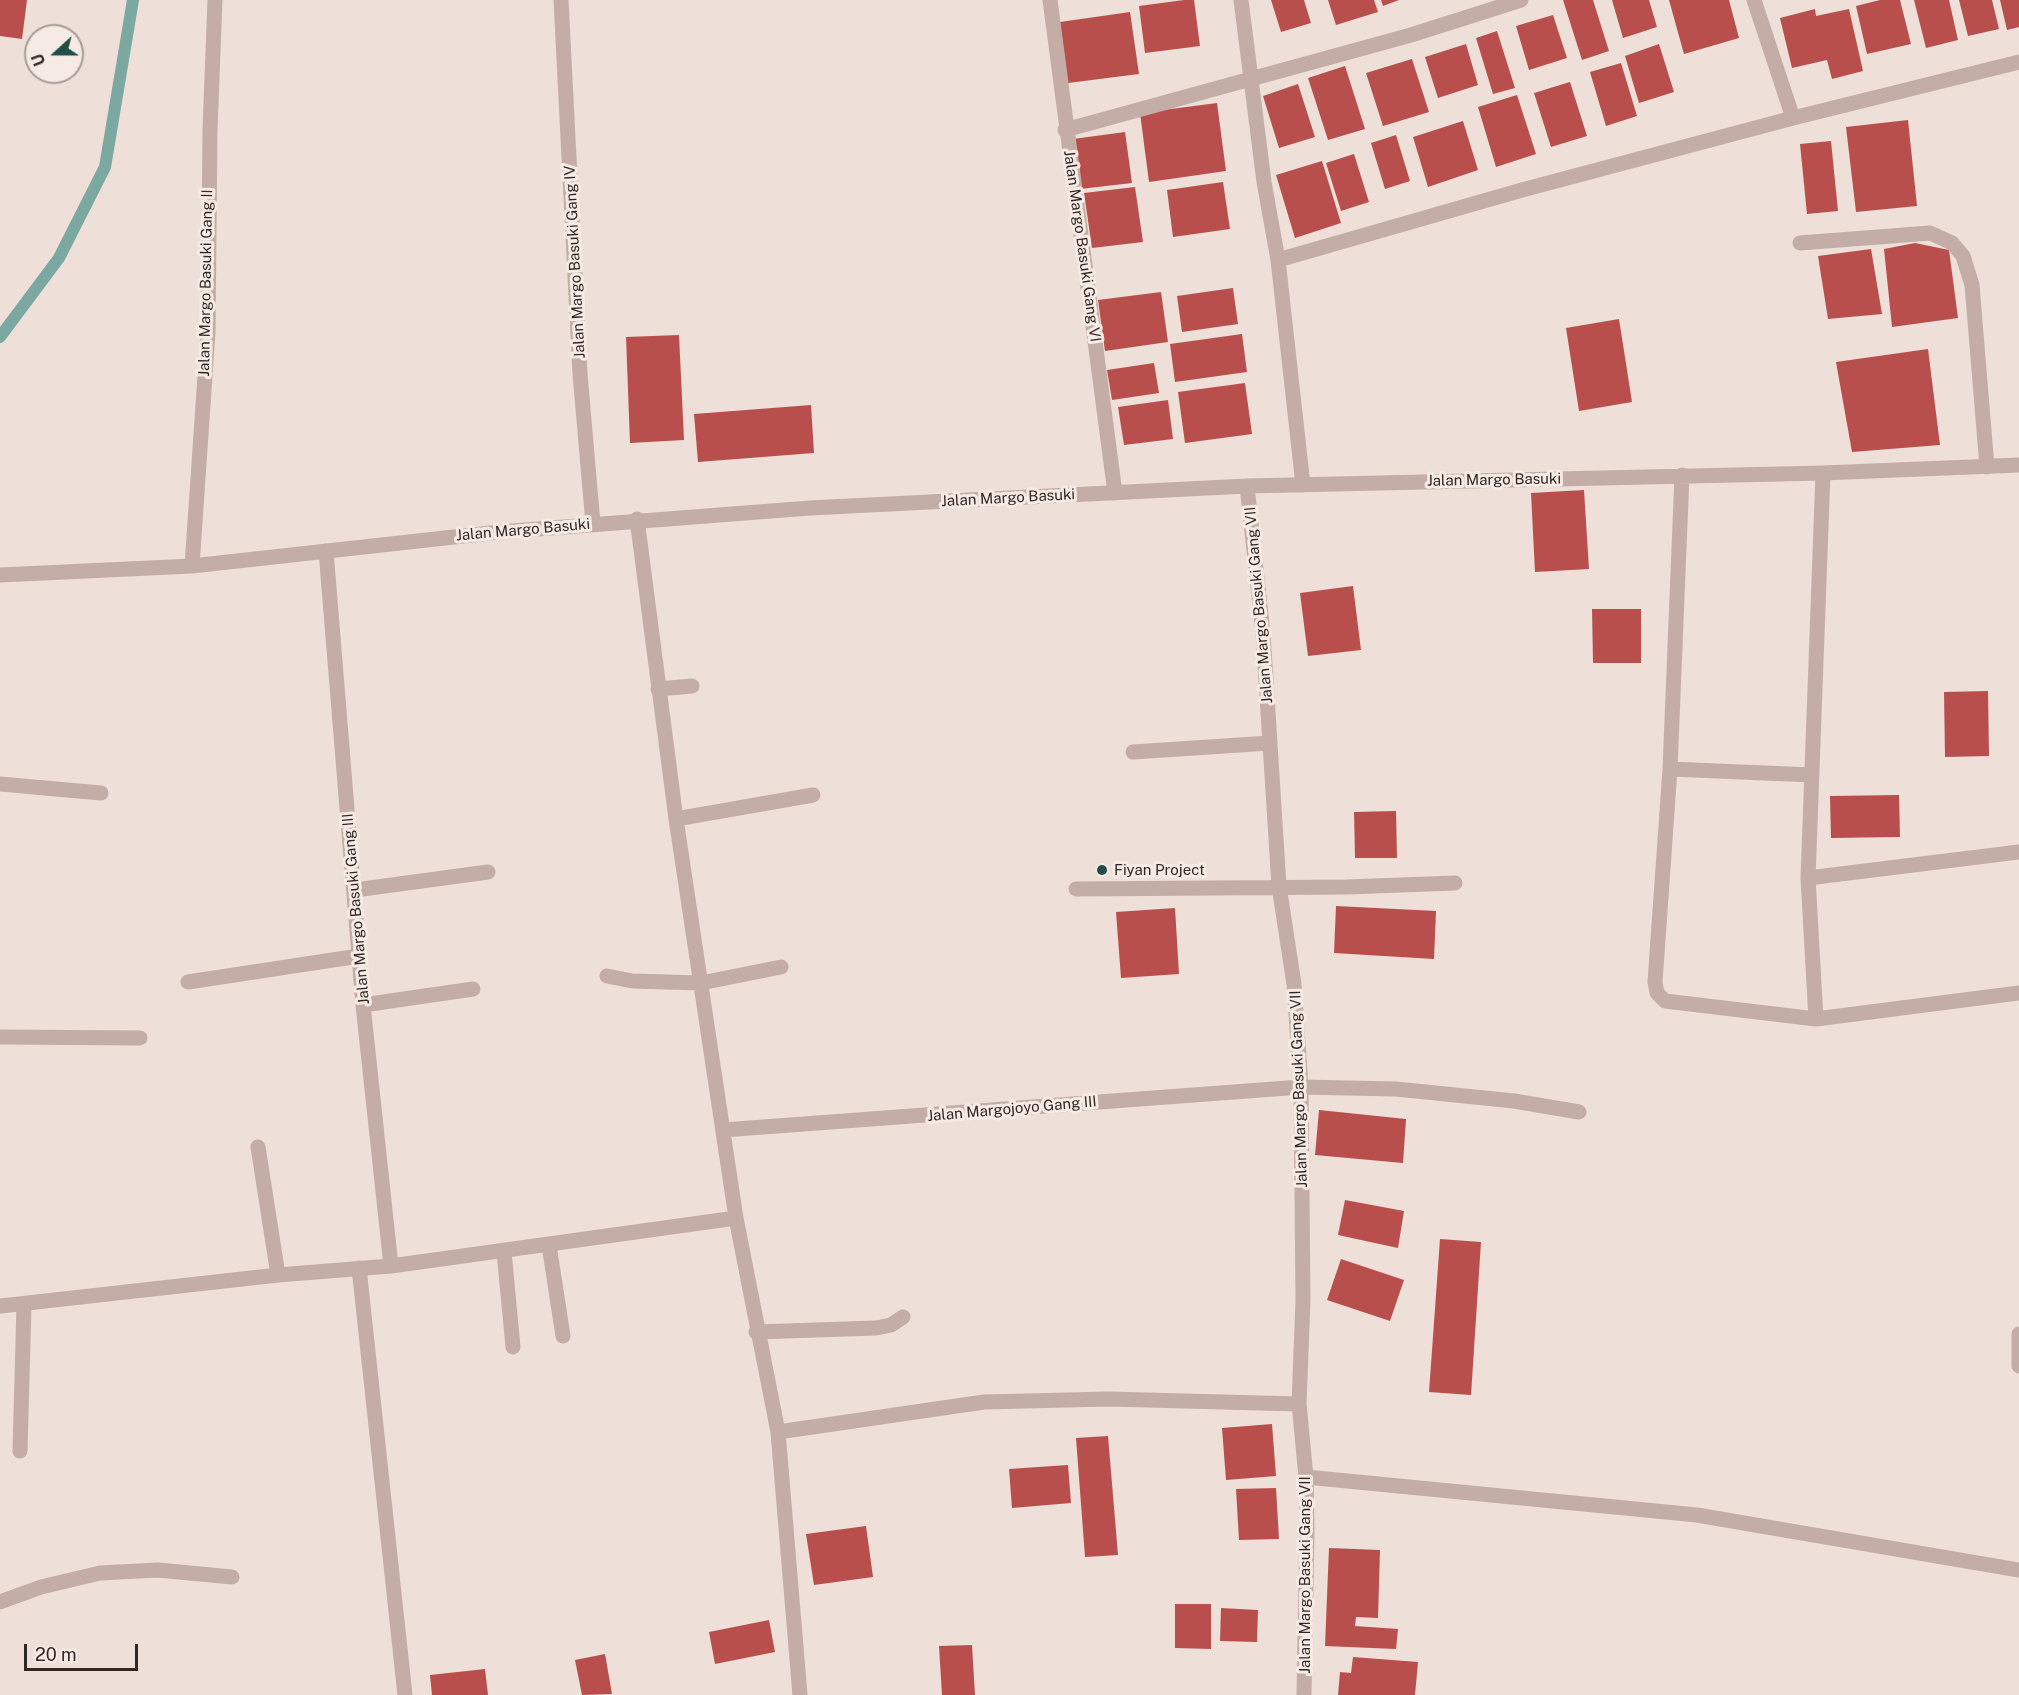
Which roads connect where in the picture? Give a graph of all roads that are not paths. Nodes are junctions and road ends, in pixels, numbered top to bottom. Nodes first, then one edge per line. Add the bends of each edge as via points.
1 (215, 0) edge
2 (561, 0) edge
3 (1050, 0) edge
4 (1241, 0) edge
5 (1521, 0) edge
6 (1754, 0) edge
7 (2019, 62) edge
8 (1250, 79) junction
9 (1793, 118) junction
10 (1065, 130) junction
11 (1800, 243) dead end
12 (1278, 260) junction
13 (2019, 465) edge
14 (1987, 466) junction
15 (1823, 473) junction
16 (1682, 476) junction
17 (1303, 485) junction
18 (1248, 486) junction
19 (1115, 493) junction
20 (637, 519) junction
21 (592, 524) junction
22 (326, 551) junction
23 (192, 566) junction
24 (0, 576) edge
25 (692, 686) dead end
26 (658, 689) junction
27 (1270, 743) junction
28 (1133, 752) dead end
29 (1670, 769) junction
30 (1812, 775) junction
31 (0, 784) edge
32 (101, 793) dead end
33 (813, 795) dead end
34 (676, 819) junction
35 (2019, 852) edge
36 (488, 872) dead end
37 (1808, 878) junction
38 (1455, 883) dead end
39 (1279, 886) junction
40 (1076, 889) dead end
41 (355, 890) junction
42 (359, 956) junction
43 (781, 967) dead end
44 (607, 976) dead end
45 (188, 981) dead end
46 (701, 983) junction
47 (473, 989) dead end
48 (2019, 993) edge
49 (363, 1005) junction
50 (1816, 1019) junction
51 (0, 1037) edge
52 (140, 1038) dead end
53 (1301, 1087) junction
54 (1579, 1112) dead end
55 (723, 1130) junction
56 (258, 1147) dead end
57 (736, 1218) junction
58 (549, 1245) junction
59 (504, 1252) junction
60 (391, 1266) junction
61 (359, 1268) junction
62 (278, 1275) junction
63 (24, 1305) junction
64 (0, 1306) edge
65 (903, 1317) dead end
66 (756, 1332) junction
67 (2019, 1334) edge
68 (563, 1336) dead end
69 (513, 1347) dead end
70 (2019, 1366) edge
71 (1299, 1404) junction
72 (778, 1432) junction
73 (20, 1451) dead end
74 (1306, 1477) junction
75 (2019, 1570) edge
76 (232, 1577) dead end
77 (0, 1602) edge
78 (405, 1695) edge
79 (800, 1695) edge
80 (1304, 1695) edge

1 - 23 street, Jalan Margo Basuki Gang II via 208,332
2 - 21 street, Jalan Margo Basuki Gang IV via 580,374
3 - 10 street, Jalan Margo Basuki Gang VI
4 - 8 street
5 - 8 street
6 - 9 street
7 - 9 street
8 - 10 street
8 - 12 street
9 - 12 street
10 - 19 street, Jalan Margo Basuki Gang VI
11 - 14 street via 1930,233 1952,243 1963,256 1972,285
12 - 17 street
13 - 14 street, Jalan Margo Basuki
14 - 15 street, Jalan Margo Basuki
15 - 16 street, Jalan Margo Basuki
15 - 30 street
16 - 17 street, Jalan Margo Basuki
16 - 29 street
17 - 18 street, Jalan Margo Basuki
18 - 19 street, Jalan Margo Basuki
18 - 27 street, Jalan Margo Basuki Gang VII
19 - 20 street, Jalan Margo Basuki
20 - 21 street, Jalan Margo Basuki
20 - 26 street
21 - 22 street, Jalan Margo Basuki
22 - 23 street, Jalan Margo Basuki
22 - 41 street, Jalan Margo Basuki Gang III
23 - 24 street, Jalan Margo Basuki
25 - 26 street
26 - 34 street
27 - 28 street
27 - 39 street, Jalan Margo Basuki Gang VII
29 - 30 street
29 - 50 street via 1657,993 1665,1000
30 - 37 street
31 - 32 street
33 - 34 street
34 - 46 street
35 - 37 street
36 - 41 street
37 - 50 street
38 - 39 street
39 - 40 street
39 - 53 street, Jalan Margo Basuki Gang VII via 1294,984
41 - 42 street, Jalan Margo Basuki Gang III
42 - 45 street
42 - 49 street, Jalan Margo Basuki Gang III
43 - 46 street
44 - 46 street via 632,981
46 - 55 street
47 - 49 street
48 - 50 street
49 - 60 street, Jalan Margo Basuki Gang III
51 - 52 street
53 - 54 street, Jalan Margojoyo Gang III via 1396,1089
53 - 55 street, Jalan Margojoyo Gang III
53 - 71 street, Jalan Margo Basuki Gang VII via 1303,1300
55 - 57 street
56 - 62 street
57 - 58 street
57 - 66 street
58 - 59 street
58 - 68 street
59 - 60 street
59 - 69 street
60 - 61 street
61 - 62 street
61 - 78 street
62 - 63 street
63 - 64 street
63 - 73 street
65 - 66 street via 876,1328
66 - 72 street
67 - 70 street
71 - 72 street via 1108,1399 984,1402
71 - 74 street, Jalan Margo Basuki Gang VII
72 - 79 street
74 - 75 street via 1697,1515
74 - 80 street, Jalan Margo Basuki Gang VII
76 - 77 street via 158,1570 100,1573

